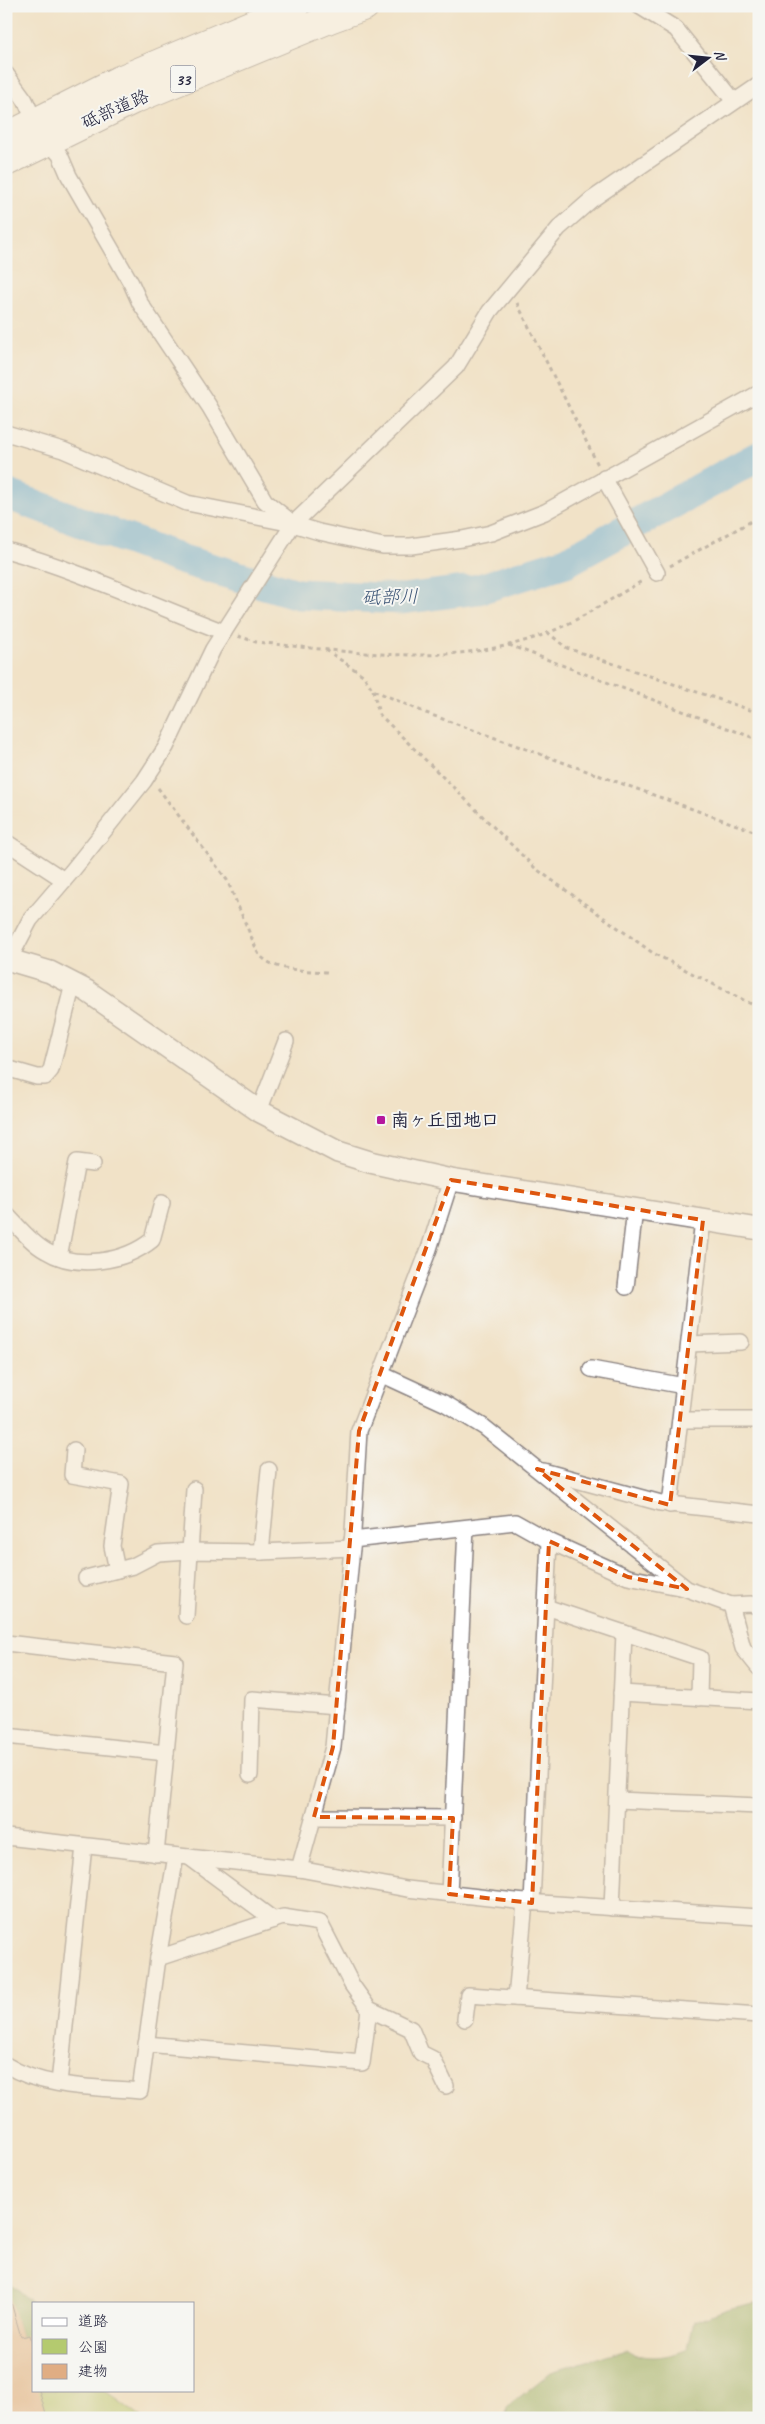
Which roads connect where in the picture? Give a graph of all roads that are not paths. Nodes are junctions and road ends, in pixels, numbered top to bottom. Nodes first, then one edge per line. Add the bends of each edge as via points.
1 (295, 6) edge
2 (365, 6) edge
3 (639, 6) edge
4 (6, 74) edge
5 (759, 84) edge
6 (734, 101) junction
7 (41, 131) junction
8 (6, 136) edge
9 (6, 162) edge
10 (759, 393) edge
11 (6, 433) edge
12 (606, 481) junction
13 (290, 530) junction
14 (6, 550) edge
15 (655, 570) dead end
16 (228, 626) junction
17 (6, 842) edge
18 (64, 880) junction
19 (8, 959) edge
20 (73, 984) junction
21 (286, 1041) dead end
22 (6, 1068) edge
23 (259, 1111) junction
24 (92, 1164) dead end
25 (451, 1180) junction
26 (162, 1203) dead end
27 (635, 1209) junction
28 (6, 1214) edge
29 (703, 1220) junction
30 (759, 1229) edge
31 (59, 1257) junction
32 (626, 1288) dead end
33 (741, 1342) dead end
34 (689, 1344) junction
35 (591, 1369) dead end
36 (381, 1374) junction
37 (684, 1386) junction
38 (680, 1420) junction
39 (759, 1420) edge
40 (74, 1450) dead end
41 (537, 1469) junction
42 (269, 1470) dead end
43 (194, 1489) dead end
44 (670, 1504) junction
45 (759, 1514) edge
46 (466, 1528) junction
47 (549, 1541) junction
48 (352, 1544) junction
49 (190, 1551) junction
50 (261, 1552) junction
51 (117, 1570) junction
52 (86, 1578) dead end
53 (687, 1589) junction
54 (731, 1605) junction
55 (546, 1607) junction
56 (759, 1607) edge
57 (186, 1616) dead end
58 (624, 1633) junction
59 (6, 1643) edge
60 (759, 1668) edge
61 (621, 1693) junction
62 (699, 1698) junction
63 (759, 1702) edge
64 (337, 1706) junction
65 (6, 1736) edge
66 (166, 1753) junction
67 (250, 1775) dead end
68 (617, 1800) junction
69 (759, 1806) edge
70 (314, 1817) junction
71 (452, 1818) junction
72 (6, 1837) edge
73 (84, 1846) junction
74 (156, 1854) junction
75 (182, 1856) junction
76 (299, 1869) junction
77 (449, 1894) junction
78 (529, 1902) junction
79 (612, 1908) junction
80 (759, 1917) edge
81 (274, 1920) junction
82 (158, 1958) junction
83 (516, 1998) junction
84 (369, 2008) junction
85 (759, 2015) edge
86 (465, 2019) dead end
87 (146, 2044) junction
88 (6, 2065) edge
89 (59, 2083) junction
90 (446, 2086) dead end

1 - 7 highway, 砥部道路 / 33 via 118,81
2 - 7 highway, 砥部道路 / 33 via 133,100
3 - 6 street via 676,29
4 - 7 street via 25,100
5 - 6 street
6 - 13 street via 590,200 559,228 490,311 456,367
7 - 8 highway, 砥部道路 / 33
7 - 9 highway, 砥部道路 / 33
7 - 13 street via 60,155 140,303 209,406 265,501
10 - 12 street
11 - 13 street via 63,450 187,503
12 - 13 street via 545,512 490,533 439,543 383,546 319,532
12 - 15 street
13 - 16 street
14 - 16 street via 66,568 144,602
16 - 18 street via 213,649 166,747 144,781
17 - 18 street
18 - 19 street via 30,920
19 - 20 street via 50,972
20 - 22 street via 51,1070 45,1077 37,1077
20 - 23 street
21 - 23 street
23 - 25 street via 338,1152
24 - 31 street via 77,1162
25 - 27 street
25 - 36 street via 429,1249
26 - 31 street via 152,1240 143,1247 100,1260
27 - 29 street
27 - 32 street
28 - 31 street via 44,1250
29 - 30 street
29 - 34 street
33 - 34 street
34 - 37 street
35 - 37 street
36 - 41 street via 484,1427
36 - 48 street via 359,1431
37 - 38 street
38 - 39 street
38 - 44 street
40 - 51 street via 72,1474 121,1484 112,1546
41 - 44 street
41 - 53 street
42 - 50 street
43 - 49 street
44 - 45 street
46 - 47 street via 515,1522
46 - 48 street
46 - 71 street
47 - 53 street via 628,1577
47 - 55 street
48 - 50 street
48 - 64 street
49 - 50 street
49 - 51 street via 158,1553
49 - 57 street
51 - 52 street
53 - 54 street
54 - 56 street
54 - 60 street via 744,1648
55 - 58 street
55 - 78 street
58 - 61 street
58 - 62 street via 700,1658
59 - 66 street via 175,1662
61 - 62 street
61 - 68 street
62 - 63 street
64 - 67 street via 252,1699
64 - 70 street via 333,1747
65 - 66 street
66 - 74 street
68 - 69 street
68 - 79 street
70 - 71 street
70 - 76 street
71 - 77 street
72 - 73 street
73 - 74 street
73 - 89 street
74 - 75 street
75 - 76 street
75 - 81 street
75 - 82 street
76 - 77 street
77 - 78 street
78 - 79 street
78 - 83 street
79 - 80 street
81 - 82 street
81 - 84 street via 283,1917 320,1923 348,1978
82 - 87 street
83 - 85 street
83 - 86 street via 468,1995
84 - 87 street via 362,2063
84 - 90 street via 410,2029 421,2052 433,2059
87 - 89 street via 140,2091
88 - 89 street via 17,2072

